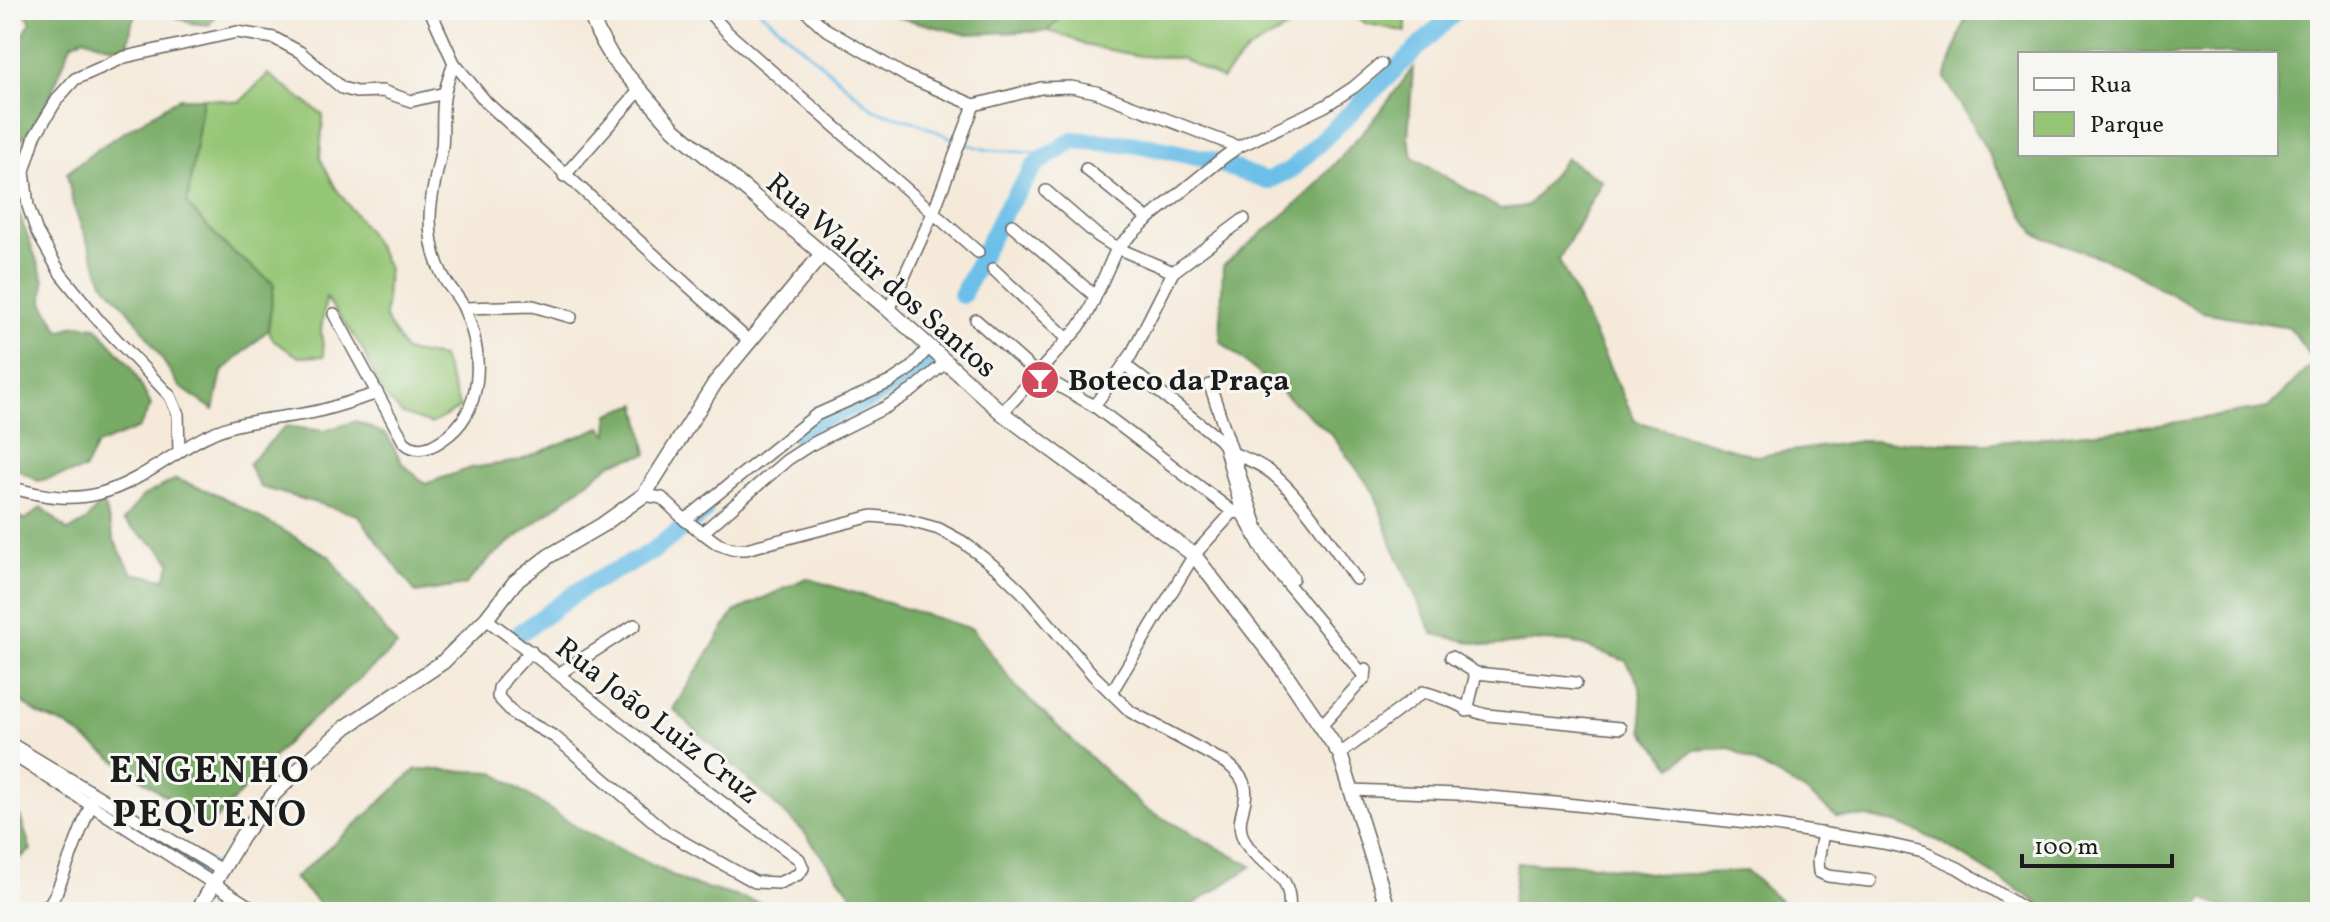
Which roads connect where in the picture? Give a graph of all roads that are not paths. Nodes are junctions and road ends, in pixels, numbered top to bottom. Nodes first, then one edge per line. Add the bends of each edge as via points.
1 (430, 10) edge
2 (589, 10) edge
3 (707, 10) edge
4 (805, 10) edge
5 (454, 63) junction
6 (1381, 64) dead end
7 (639, 91) junction
8 (445, 93) junction
9 (974, 105) junction
10 (1238, 147) junction
11 (1086, 169) dead end
12 (564, 176) junction
13 (1046, 191) dead end
14 (933, 213) junction
15 (1148, 219) junction
16 (1244, 219) dead end
17 (1012, 225) dead end
18 (1117, 248) junction
19 (978, 252) dead end
20 (822, 254) junction
21 (993, 269) dead end
22 (1173, 272) junction
23 (1095, 296) junction
24 (464, 308) junction
25 (889, 310) junction
26 (334, 314) dead end
27 (571, 317) dead end
28 (976, 320) dead end
29 (1068, 339) junction
30 (750, 342) junction
31 (929, 347) junction
32 (946, 362) junction
33 (1125, 365) junction
34 (1036, 373) junction
35 (1210, 385) dead end
36 (376, 394) junction
37 (1094, 406) junction
38 (1002, 413) junction
39 (179, 452) junction
40 (1235, 454) junction
41 (10, 487) edge
42 (644, 495) junction
43 (1242, 511) junction
44 (685, 520) junction
45 (702, 533) junction
46 (1194, 555) junction
47 (1356, 579) dead end
48 (486, 619) junction
49 (635, 625) dead end
50 (531, 651) junction
51 (1451, 657) dead end
52 (560, 673) junction
53 (1476, 673) junction
54 (1576, 683) dead end
55 (1111, 693) junction
56 (1467, 711) junction
57 (1322, 725) junction
58 (1620, 728) dead end
59 (10, 743) edge
60 (17, 753) edge
61 (1340, 754) junction
62 (1351, 790) junction
63 (93, 800) junction
64 (1823, 833) junction
65 (221, 870) junction
66 (1870, 881) dead end
67 (213, 885) junction
68 (40, 912) edge
69 (197, 912) edge
70 (258, 912) edge
71 (1289, 912) edge
72 (1389, 912) edge
73 (2029, 912) edge

1 - 5 street
2 - 7 street, Rua Waldir dos Santos via 613,59
3 - 14 street
4 - 9 street via 824,28 892,69
5 - 8 street
5 - 12 street via 486,102
6 - 10 street via 1325,106
7 - 12 street
7 - 20 street, Rua Waldir dos Santos via 674,129
8 - 24 street via 431,242 445,279
8 - 39 street via 411,101 382,91 342,88 300,52 274,38 237,32 125,57 75,79 58,98 35,136 24,171 28,206 61,274 170,396 178,414
9 - 10 street via 1041,88 1071,87
9 - 14 street
10 - 15 street
11 - 15 street
12 - 30 street
13 - 18 street
14 - 19 street
14 - 25 street
15 - 18 street
16 - 22 street
17 - 23 street
18 - 22 street
18 - 23 street
20 - 25 street, Rua Waldir dos Santos
20 - 30 street
21 - 29 street
22 - 33 street
23 - 29 street
24 - 27 street via 533,306
24 - 36 street via 475,341 477,380 473,406 449,436 422,450 411,448
25 - 31 street, Rua Waldir dos Santos
26 - 36 street
28 - 34 street, Rua Waldir dos Santos
29 - 34 street
30 - 42 street via 715,383
31 - 32 street, Rua Waldir dos Santos
31 - 44 street via 890,382 816,415
32 - 38 street, Rua Waldir dos Santos
32 - 45 street via 886,407 787,460
33 - 37 street
33 - 43 street, Rua Waldir dos Santos via 1224,445
34 - 37 street, Rua Waldir dos Santos
34 - 38 street
35 - 40 street, Rua Waldir dos Santos
36 - 39 street via 311,413 221,427
37 - 43 street, Rua Waldir dos Santos
38 - 46 street, Rua Waldir dos Santos
39 - 41 street via 134,480 82,499
40 - 43 street, Rua Waldir dos Santos
40 - 47 street via 1276,476
42 - 44 street via 662,498
42 - 48 street via 515,582
43 - 46 street
43 - 57 street, Rua Waldir dos Santos via 1268,560 1365,674
44 - 45 street
45 - 55 street via 732,549 746,549 872,516 939,529 963,542 1022,592
46 - 55 street
46 - 57 street, Rua Waldir dos Santos
48 - 50 street, Rua João Luiz Cruz
48 - 65 street via 443,662 346,727 295,773
49 - 52 street
50 - 52 street, Rua João Luiz Cruz
50 - 52 street, Rua João Luiz Cruz via 499,688 498,697 515,715 555,737 666,832 755,882 779,883 803,868 799,859
51 - 53 street
53 - 54 street
53 - 56 street
55 - 71 street via 1131,712 1240,774 1246,794 1242,836 1282,878
56 - 58 street
56 - 61 street via 1423,692
57 - 61 street, Rua Waldir dos Santos
59 - 60 street
60 - 63 street
61 - 62 street, Rua Waldir dos Santos
62 - 64 street via 1474,796
62 - 72 street, Rua Waldir dos Santos
63 - 65 street
63 - 67 street
63 - 68 street via 57,891
64 - 66 street via 1819,872
64 - 73 street via 1923,852
65 - 67 street
67 - 69 street
67 - 70 street

